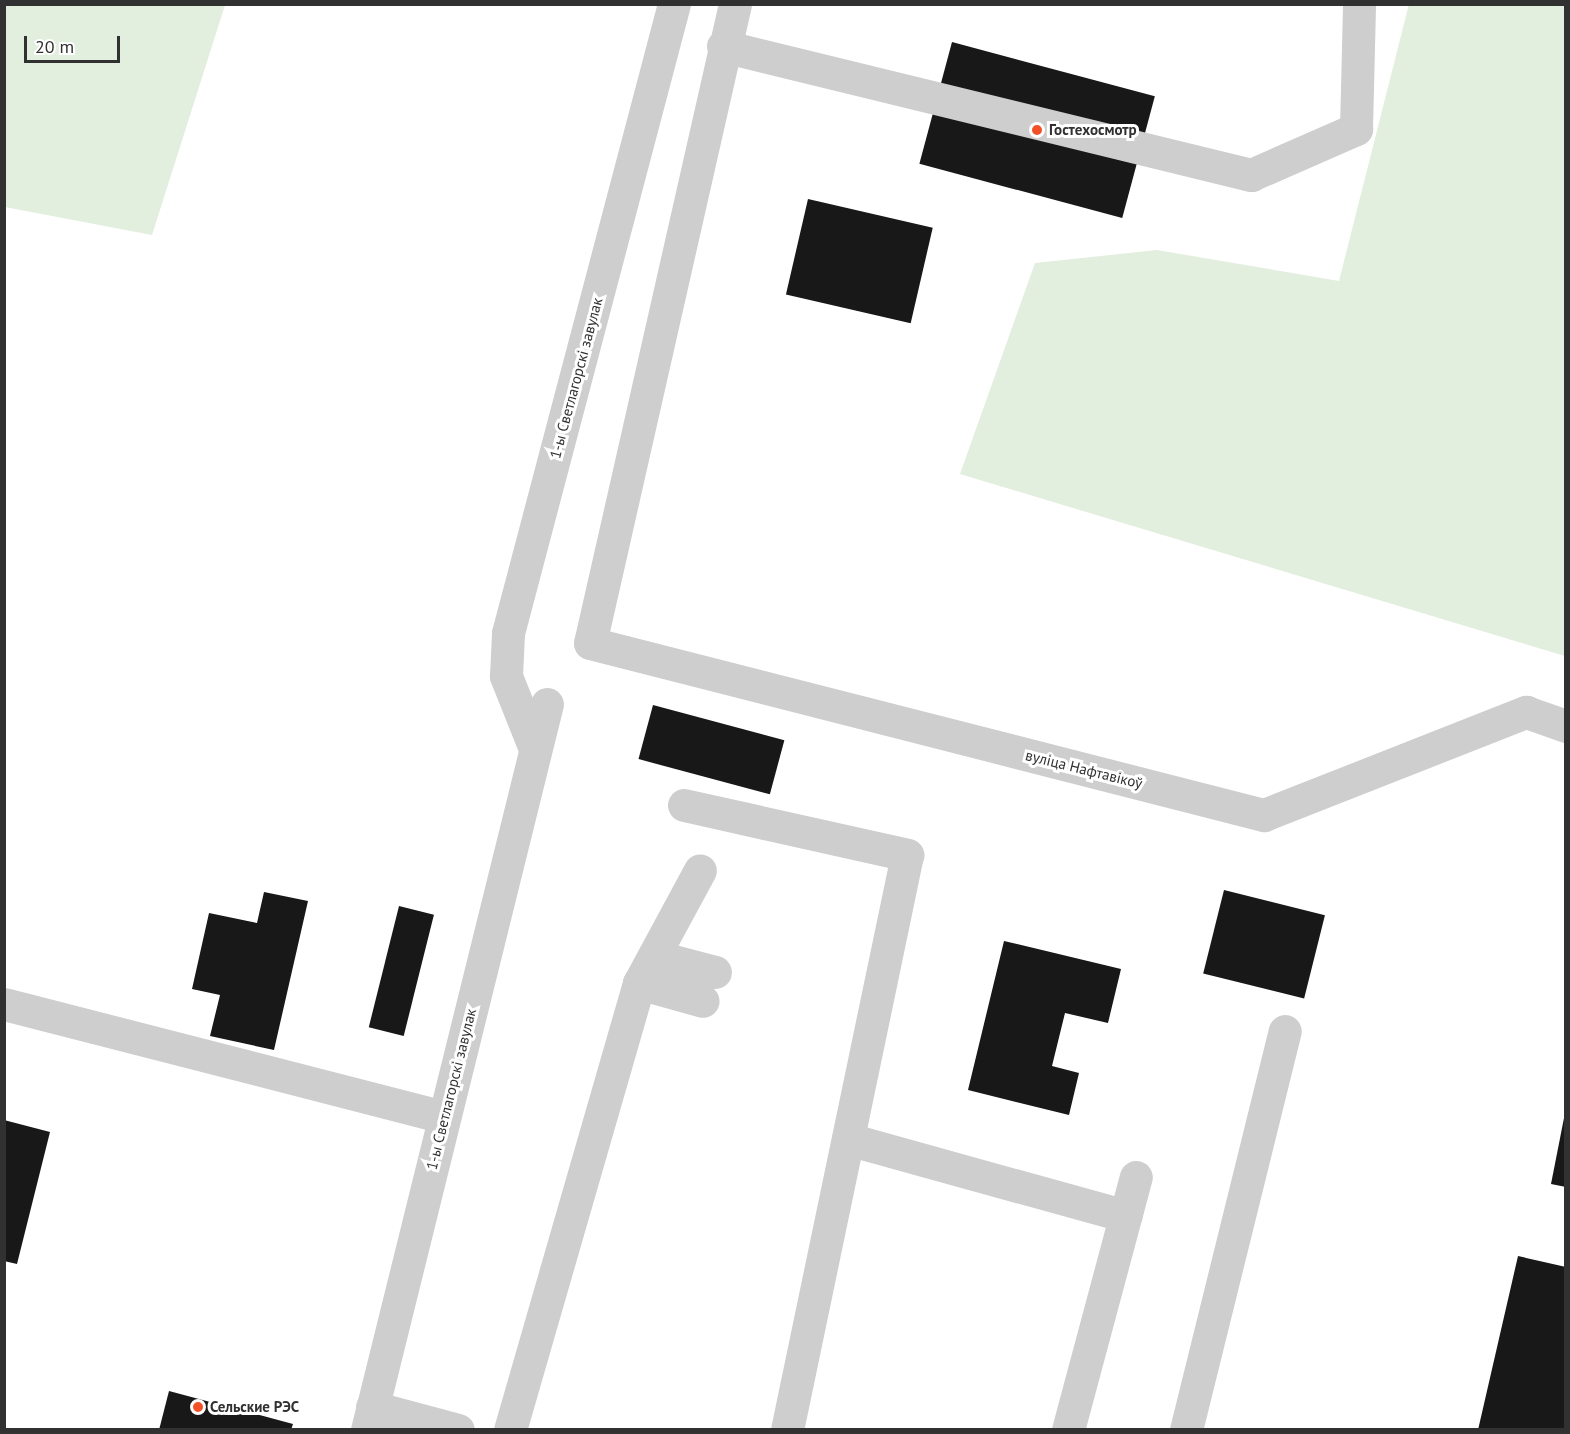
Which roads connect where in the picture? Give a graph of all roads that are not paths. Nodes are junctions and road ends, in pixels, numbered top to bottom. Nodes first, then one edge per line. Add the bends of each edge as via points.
1 (674, 4) edge
2 (735, 4) edge
3 (1359, 4) edge
4 (723, 46) junction
5 (547, 704) dead end
6 (1566, 726) edge
7 (536, 749) junction
8 (684, 805) dead end
9 (700, 870) dead end
10 (646, 969) junction
11 (709, 987) dead end
12 (4, 1004) edge
13 (1285, 1031) dead end
14 (444, 1117) junction
15 (848, 1138) junction
16 (1136, 1177) dead end
17 (1125, 1216) junction
18 (369, 1418) edge
19 (458, 1430) edge
20 (510, 1430) edge
21 (787, 1430) edge
22 (1068, 1430) edge
23 (1186, 1430) edge

1 - 7 street, 1-ы Светлагорскі завулак via 508,633 506,676
2 - 4 street
3 - 4 street via 1356,129 1251,174
4 - 6 street, вуліца Нафтавікоў via 590,643 1264,814 1526,712
5 - 7 street, 1-ы Светлагорскі завулак
7 - 14 street, 1-ы Светлагорскі завулак
8 - 15 street via 907,855
9 - 10 street
10 - 11 street
10 - 20 street
12 - 14 street
13 - 23 street
14 - 18 street, 1-ы Светлагорскі завулак
15 - 17 street
15 - 21 street
16 - 17 street
17 - 22 street
18 - 19 street

